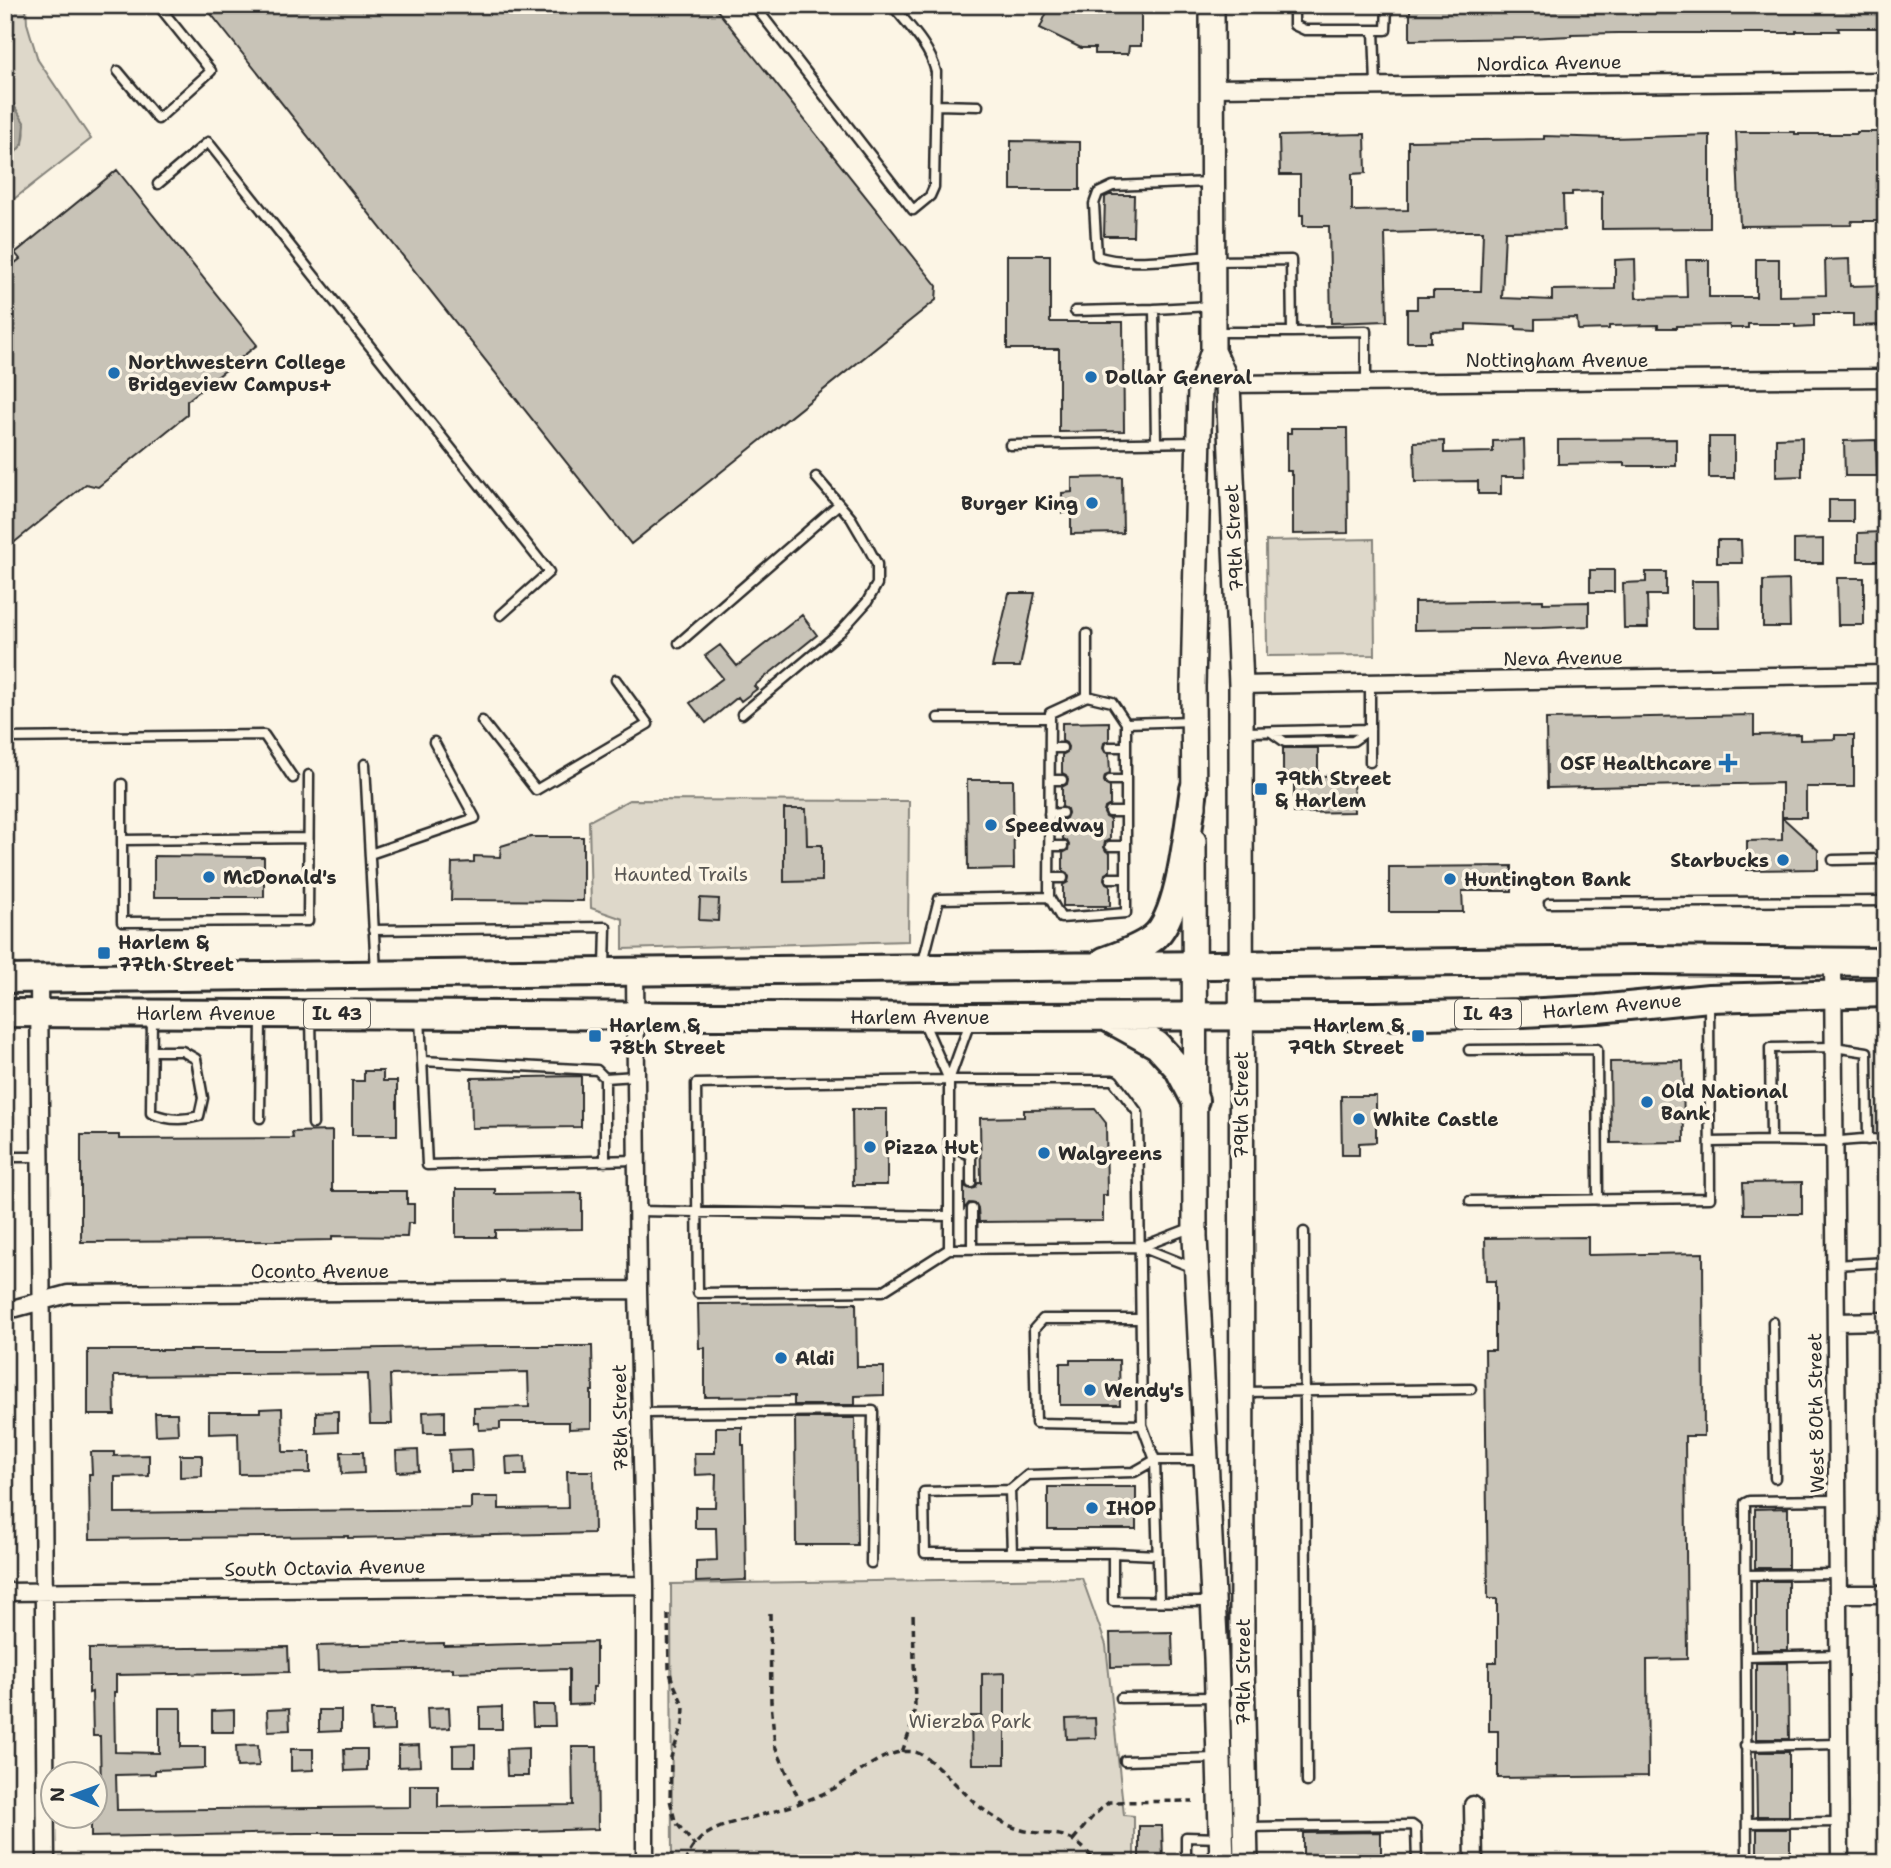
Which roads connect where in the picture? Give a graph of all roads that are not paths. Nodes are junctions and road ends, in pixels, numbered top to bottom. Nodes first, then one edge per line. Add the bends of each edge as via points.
1 (158, 5) edge
2 (754, 5) edge
3 (892, 5) edge
4 (1212, 5) edge
5 (1294, 5) edge
6 (1387, 5) edge
7 (1374, 30) junction
8 (118, 71) dead end
9 (1886, 81) edge
10 (1376, 85) junction
11 (1212, 88) junction
12 (936, 105) junction
13 (978, 106) dead end
14 (1212, 182) junction
15 (158, 184) dead end
16 (1213, 258) junction
17 (1213, 306) junction
18 (1154, 309) junction
19 (1075, 311) dead end
20 (1292, 332) junction
21 (1213, 341) junction
22 (1886, 378) edge
23 (1366, 383) junction
24 (1228, 384) junction
25 (1199, 442) junction
26 (1156, 443) junction
27 (1010, 445) dead end
28 (816, 477) dead end
29 (839, 504) junction
30 (501, 615) dead end
31 (1087, 634) dead end
32 (679, 643) dead end
33 (1886, 674) edge
34 (616, 680) dead end
35 (1370, 683) junction
36 (1241, 685) junction
37 (1087, 696) junction
38 (742, 714) dead end
39 (938, 718) dead end
40 (1050, 718) junction
41 (482, 721) dead end
42 (1193, 721) junction
43 (1126, 723) junction
44 (1370, 729) junction
45 (1241, 732) junction
46 (5, 738) edge
47 (434, 742) dead end
48 (1109, 747) dead end
49 (1126, 747) junction
50 (1050, 748) junction
51 (1062, 748) dead end
52 (1370, 762) dead end
53 (365, 764) dead end
54 (309, 775) dead end
55 (293, 778) dead end
56 (1050, 780) junction
57 (1062, 780) dead end
58 (1110, 780) dead end
59 (1126, 780) junction
60 (122, 784) dead end
61 (1194, 789) junction
62 (1110, 812) dead end
63 (1126, 812) junction
64 (1062, 813) dead end
65 (1049, 814) junction
66 (308, 838) junction
67 (122, 840) junction
68 (1050, 846) junction
69 (1063, 846) dead end
70 (1110, 846) dead end
71 (1126, 846) junction
72 (370, 854) junction
73 (1886, 859) edge
74 (1833, 860) dead end
75 (1049, 878) junction
76 (1063, 878) dead end
77 (1110, 878) dead end
78 (1126, 878) junction
79 (1049, 897) junction
80 (1886, 901) edge
81 (1549, 904) dead end
82 (373, 930) junction
83 (1833, 962) junction
84 (1886, 962) edge
85 (1242, 964) junction
86 (1195, 965) junction
87 (1091, 966) junction
88 (922, 969) junction
89 (605, 972) junction
90 (635, 972) junction
91 (376, 975) junction
92 (5, 979) edge
93 (39, 979) junction
94 (1886, 993) edge
95 (1833, 995) junction
96 (1709, 998) junction
97 (40, 1012) junction
98 (5, 1013) edge
99 (152, 1013) junction
100 (261, 1013) junction
101 (311, 1014) junction
102 (419, 1014) junction
103 (635, 1015) junction
104 (1241, 1016) junction
105 (922, 1017) junction
106 (972, 1017) junction
107 (1106, 1017) junction
108 (1195, 1017) junction
109 (1833, 1047) junction
110 (1469, 1050) dead end
111 (152, 1051) junction
112 (422, 1061) junction
113 (635, 1076) junction
114 (605, 1077) junction
115 (949, 1080) junction
116 (1195, 1100) junction
117 (260, 1118) dead end
118 (313, 1124) dead end
119 (1868, 1140) junction
120 (1771, 1141) junction
121 (1834, 1141) junction
122 (1886, 1141) edge
123 (1710, 1142) junction
124 (949, 1143) junction
125 (5, 1157) edge
126 (41, 1157) junction
127 (637, 1160) junction
128 (605, 1161) junction
129 (971, 1183) dead end
130 (1598, 1200) junction
131 (1470, 1201) dead end
132 (972, 1209) dead end
133 (637, 1211) junction
134 (696, 1212) junction
135 (949, 1216) junction
136 (1195, 1226) junction
137 (1304, 1232) dead end
138 (1141, 1247) junction
139 (949, 1249) junction
140 (972, 1249) junction
141 (1886, 1262) edge
142 (1835, 1265) junction
143 (1197, 1269) junction
144 (638, 1290) junction
145 (43, 1300) junction
146 (5, 1309) edge
147 (1139, 1319) junction
148 (1886, 1321) edge
149 (1773, 1322) dead end
150 (1836, 1322) junction
151 (1471, 1390) dead end
152 (1305, 1391) junction
153 (1242, 1392) junction
154 (641, 1413) junction
155 (1142, 1425) junction
156 (1155, 1460) junction
157 (1206, 1460) junction
158 (1775, 1478) dead end
159 (1010, 1490) junction
160 (1837, 1500) junction
161 (1012, 1553) junction
162 (1113, 1553) junction
163 (1158, 1555) junction
164 (871, 1563) dead end
165 (1838, 1574) junction
166 (1746, 1575) junction
167 (645, 1585) junction
168 (5, 1592) edge
169 (45, 1592) junction
170 (1838, 1594) junction
171 (1886, 1594) edge
172 (1159, 1601) junction
173 (1213, 1602) junction
174 (1839, 1655) junction
175 (1747, 1657) junction
176 (1217, 1697) junction
177 (1121, 1698) dead end
178 (1839, 1744) junction
179 (1745, 1746) junction
180 (1219, 1758) junction
181 (1125, 1761) dead end
182 (1307, 1782) dead end
183 (1473, 1805) dead end
184 (1840, 1822) junction
185 (1747, 1823) junction
186 (1245, 1827) junction
187 (1221, 1838) junction
188 (46, 1863) edge
189 (645, 1863) edge
190 (1186, 1863) edge
191 (1222, 1863) edge
192 (1245, 1863) edge
193 (1417, 1863) edge
194 (1474, 1863) edge
195 (1747, 1863) edge
196 (1840, 1863) edge

1 - 8 lane via 211,71 158,119
2 - 12 lane via 913,210 934,187
3 - 12 lane via 933,59
4 - 11 main road, 79th Street
5 - 7 lane via 1294,25 1304,30
6 - 7 lane via 1386,30
7 - 10 lane
9 - 10 street, Nordica Avenue
10 - 11 street, Nordica Avenue
11 - 14 main road, 79th Street
12 - 13 lane
14 - 16 main road, 79th Street
14 - 16 lane via 1113,186 1098,193 1094,204 1097,256 1108,261
15 - 30 lane via 208,142 549,572
16 - 17 main road, 79th Street
16 - 20 lane via 1291,260
17 - 18 lane
17 - 21 main road, 79th Street
18 - 19 lane
18 - 26 lane
20 - 21 lane
20 - 23 lane via 1366,331
21 - 24 main road, 79th Street
21 - 25 main road, 79th Street via 1200,388
22 - 23 street, Nottingham Avenue
23 - 24 street, Nottingham Avenue
24 - 36 main road, 79th Street
25 - 26 lane
25 - 42 main road, 79th Street
26 - 27 lane
28 - 29 lane
29 - 32 lane
29 - 38 lane via 877,564 877,584 840,632
31 - 37 lane
33 - 35 street, Neva Avenue
34 - 41 lane via 648,724 536,790
35 - 36 street, Neva Avenue
35 - 44 lane
36 - 45 main road, 79th Street
37 - 40 lane via 1050,713
37 - 43 lane via 1112,702
39 - 40 lane
40 - 50 lane
42 - 43 lane
42 - 61 main road, 79th Street
43 - 49 lane
44 - 45 lane
44 - 52 lane
45 - 85 main road, 79th Street
46 - 55 lane via 264,735
47 - 72 lane via 475,818
48 - 49 lane
49 - 59 lane
50 - 51 lane
50 - 56 lane
53 - 72 lane
54 - 66 lane
56 - 57 lane
56 - 65 lane
58 - 59 lane
59 - 63 lane
60 - 67 lane
61 - 86 main road, 79th Street
61 - 87 main road via 1169,918 1154,938
62 - 63 lane
63 - 71 lane
64 - 65 lane
65 - 68 lane
66 - 67 lane
66 - 67 lane via 308,921 122,922
68 - 69 lane
68 - 75 lane
70 - 71 lane
71 - 78 lane
72 - 82 lane
73 - 74 lane
75 - 76 lane
75 - 79 lane
77 - 78 lane
78 - 79 lane via 1126,913 1061,918
79 - 88 lane via 939,899
80 - 81 lane
82 - 89 lane via 606,927
82 - 91 lane
83 - 84 main road, IL 43
83 - 85 main road, Harlem Avenue / IL 43
83 - 95 street, West 80th Street
85 - 86 main road, Harlem Avenue / IL 43
85 - 104 main road, 79th Street
86 - 87 main road, Harlem Avenue / IL 43
86 - 108 main road, 79th Street
87 - 88 main road, Harlem Avenue / IL 43
88 - 90 main road, Harlem Avenue / IL 43
89 - 90 main road, Harlem Avenue / IL 43
89 - 91 main road, Harlem Avenue / IL 43
90 - 103 street, 78th Street
91 - 93 main road, Harlem Avenue / IL 43
92 - 93 main road, Harlem Avenue / IL 43
93 - 97 street
94 - 95 main road, IL 43
95 - 96 main road, Harlem Avenue / IL 43
95 - 109 street, West 80th Street
96 - 104 main road, Harlem Avenue / IL 43 via 1524,1013
96 - 123 lane
97 - 98 main road, Harlem Avenue / IL 43
97 - 99 main road, Harlem Avenue / IL 43
97 - 126 street
99 - 100 main road, Harlem Avenue / IL 43
99 - 111 lane
100 - 101 main road, Harlem Avenue / IL 43
100 - 117 lane
101 - 102 main road, Harlem Avenue / IL 43
101 - 118 lane
102 - 103 main road, Harlem Avenue / IL 43
102 - 112 lane
103 - 105 main road, Harlem Avenue / IL 43
103 - 113 street, 78th Street
104 - 108 main road, Harlem Avenue / IL 43
104 - 153 main road, 79th Street
105 - 106 main road, Harlem Avenue / IL 43
105 - 115 lane
106 - 107 main road, Harlem Avenue / IL 43
106 - 115 lane
107 - 108 main road, Harlem Avenue / IL 43
107 - 116 main road via 1157,1045 1178,1068
108 - 116 main road, 79th Street
109 - 119 lane via 1867,1052
109 - 120 lane via 1770,1048
109 - 121 street, West 80th Street
110 - 130 lane via 1597,1049
111 - 111 lane via 151,1113 186,1120 199,1116 203,1098 196,1059 182,1051
112 - 114 lane via 597,1070
112 - 128 lane via 427,1165
113 - 114 lane
113 - 127 street, 78th Street
114 - 128 lane
115 - 124 lane
115 - 134 lane via 696,1084
115 - 138 lane via 1112,1080 1138,1113
116 - 136 main road, 79th Street
119 - 121 lane
119 - 122 lane
120 - 121 lane
120 - 123 lane
121 - 142 street, West 80th Street
123 - 130 lane via 1710,1198
124 - 129 lane via 971,1156
124 - 135 lane
125 - 126 lane
126 - 145 street
127 - 128 lane
127 - 133 street, 78th Street
130 - 131 lane
132 - 140 lane
133 - 134 lane
133 - 144 street, 78th Street
134 - 135 lane
134 - 139 lane via 698,1293 883,1291
135 - 139 lane
136 - 138 lane
136 - 143 main road, 79th Street
137 - 152 lane
138 - 140 lane
138 - 143 lane
138 - 147 lane
139 - 140 lane
141 - 142 lane
142 - 150 street, West 80th Street
143 - 157 main road, 79th Street
144 - 145 street, Oconto Avenue via 68,1294
144 - 154 street, 78th Street
145 - 146 street, Oconto Avenue
145 - 169 street
147 - 155 lane
147 - 155 lane via 1043,1319 1034,1329 1036,1423
148 - 150 street
149 - 158 lane
150 - 160 street, West 80th Street
151 - 152 lane
152 - 153 lane
152 - 182 lane
153 - 186 main road, 79th Street
154 - 164 lane via 873,1411
154 - 167 street, 78th Street
155 - 156 lane
156 - 157 lane
156 - 159 lane via 1134,1472 1028,1475
156 - 163 lane
157 - 173 main road, 79th Street
159 - 161 lane
159 - 161 lane via 924,1492 925,1553
160 - 165 street, West 80th Street
160 - 166 lane via 1745,1503
161 - 162 lane
162 - 163 lane
162 - 172 lane via 1113,1601
163 - 172 lane
165 - 166 lane
165 - 170 street, West 80th Street
166 - 175 lane
167 - 169 street, South Octavia Avenue
167 - 189 street, 78th Street
168 - 169 street, South Octavia Avenue
169 - 188 street
170 - 171 street
170 - 174 street, West 80th Street
172 - 173 lane
173 - 176 main road, 79th Street
174 - 175 lane
174 - 178 street, West 80th Street
175 - 179 lane
176 - 177 lane
176 - 180 main road, 79th Street
178 - 179 lane
178 - 184 street, West 80th Street
179 - 185 lane
180 - 181 lane
180 - 187 main road, 79th Street
183 - 194 street
184 - 185 lane
184 - 196 street, West 80th Street
185 - 195 lane
186 - 192 main road, 79th Street
186 - 193 lane via 1412,1825 1416,1828
187 - 190 lane via 1186,1837
187 - 191 main road, 79th Street

